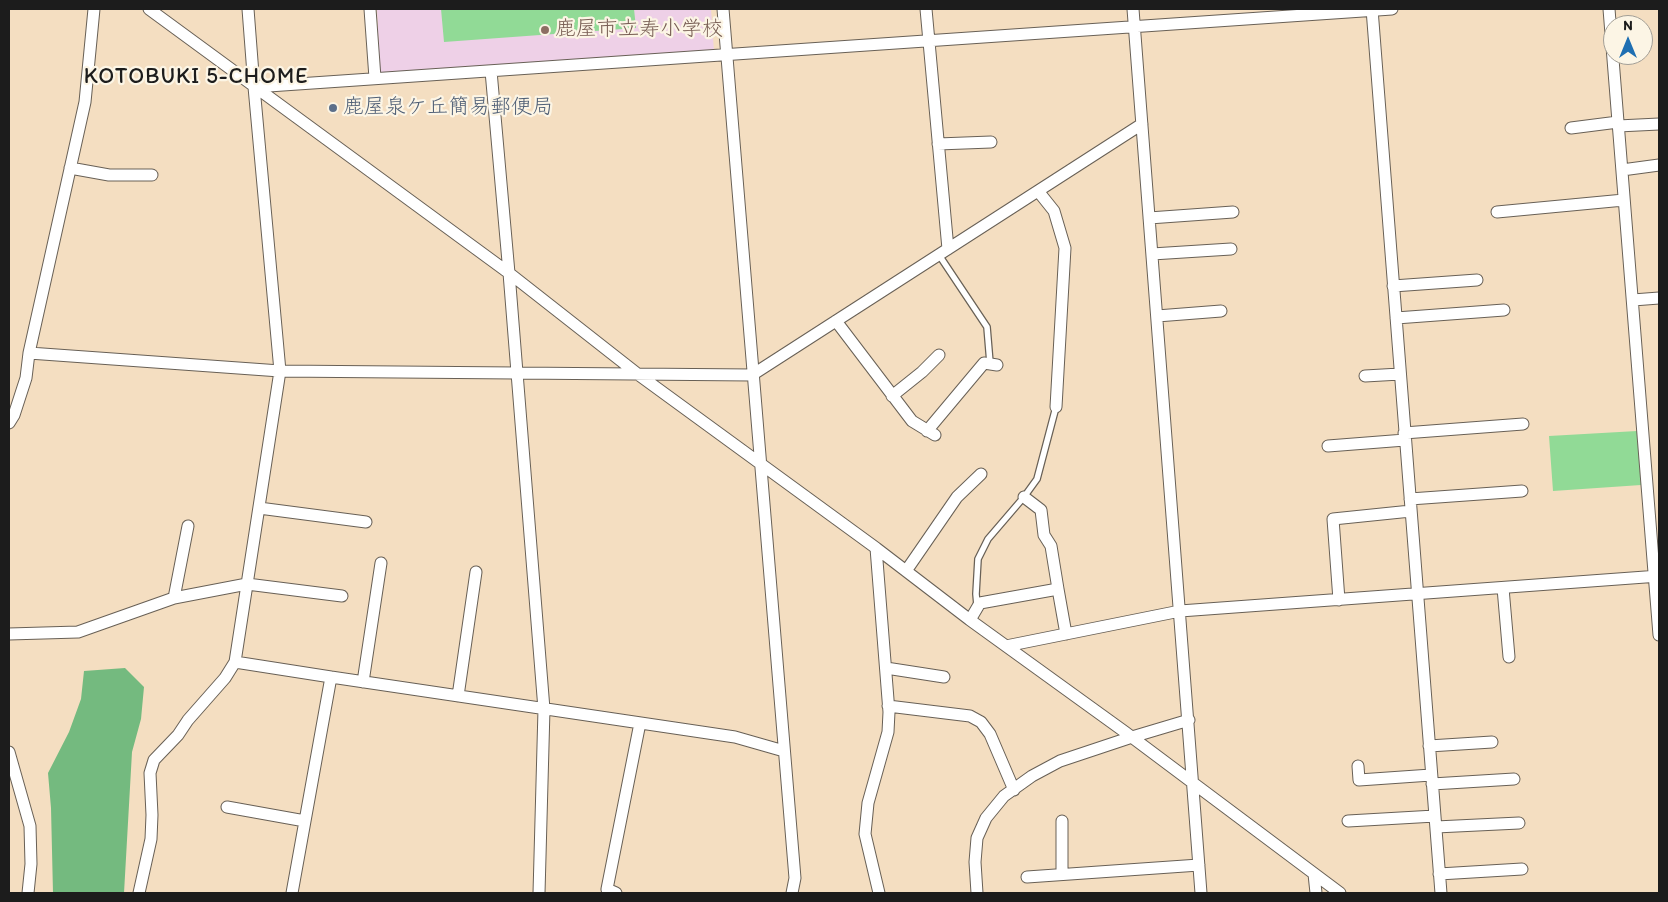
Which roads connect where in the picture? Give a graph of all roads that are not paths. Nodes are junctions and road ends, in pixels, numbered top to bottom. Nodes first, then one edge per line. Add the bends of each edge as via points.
1 (94, 9) edge
2 (149, 9) edge
3 (248, 9) edge
4 (370, 9) edge
5 (723, 9) edge
6 (926, 9) edge
7 (1133, 9) edge
8 (1372, 9) edge
9 (1392, 9) edge
10 (1609, 9) edge
11 (1135, 27) junction
12 (928, 40) junction
13 (727, 54) junction
14 (491, 71) junction
15 (375, 78) junction
16 (254, 87) junction
17 (1142, 124) junction
18 (1618, 124) junction
19 (1659, 124) edge
20 (1570, 128) dead end
21 (991, 142) dead end
22 (938, 144) junction
23 (1659, 165) edge
24 (70, 168) junction
25 (1622, 170) junction
26 (152, 175) dead end
27 (1038, 191) junction
28 (1624, 200) junction
29 (1232, 212) dead end
30 (1498, 212) dead end
31 (1149, 218) junction
32 (1231, 249) dead end
33 (943, 252) junction
34 (1152, 254) junction
35 (509, 273) junction
36 (1477, 280) dead end
37 (1393, 286) junction
38 (1659, 298) edge
39 (1632, 300) junction
40 (1504, 310) dead end
41 (1221, 311) dead end
42 (1157, 316) junction
43 (1396, 318) junction
44 (836, 321) junction
45 (29, 353) junction
46 (939, 355) dead end
47 (994, 364) joint
48 (280, 371) junction
49 (516, 372) junction
50 (1400, 374) junction
51 (639, 375) junction
52 (752, 375) junction
53 (1365, 376) dead end
54 (892, 396) junction
55 (1056, 407) joint
56 (9, 423) edge
57 (1523, 424) dead end
58 (1405, 437) junction
59 (1328, 446) dead end
60 (762, 464) junction
61 (981, 474) dead end
62 (1522, 491) dead end
63 (1024, 497) junction
64 (1410, 505) junction
65 (258, 508) junction
66 (1654, 509) edge
67 (366, 522) dead end
68 (188, 526) dead end
69 (876, 548) junction
70 (381, 563) dead end
71 (906, 571) junction
72 (476, 572) dead end
73 (1657, 576) edge
74 (247, 584) junction
75 (1503, 588) junction
76 (1058, 589) junction
77 (1417, 594) junction
78 (342, 596) dead end
79 (174, 598) junction
80 (1339, 600) junction
81 (977, 608) junction
82 (1180, 611) junction
83 (970, 620) junction
84 (9, 634) edge
85 (1066, 634) junction
86 (1659, 635) edge
87 (1006, 646) junction
88 (1509, 657) dead end
89 (235, 662) junction
90 (886, 668) junction
91 (331, 677) junction
92 (944, 677) dead end
93 (364, 682) junction
94 (458, 696) junction
95 (888, 706) junction
96 (544, 709) junction
97 (1188, 720) junction
98 (640, 723) junction
99 (1132, 737) junction
100 (1492, 742) dead end
101 (1429, 746) junction
102 (784, 751) junction
103 (9, 752) edge
104 (1358, 766) dead end
105 (1432, 779) junction
106 (1514, 779) dead end
107 (1194, 784) junction
108 (1014, 790) junction
109 (227, 807) dead end
110 (305, 821) junction
111 (1062, 821) dead end
112 (1348, 821) dead end
113 (1435, 822) junction
114 (1519, 823) dead end
115 (1199, 865) junction
116 (1522, 869) dead end
117 (1062, 874) junction
118 (1314, 874) junction
119 (1439, 874) junction
120 (1027, 877) dead end
121 (609, 892) edge
122 (28, 893) edge
123 (139, 893) edge
124 (292, 893) edge
125 (539, 893) edge
126 (792, 893) edge
127 (878, 893) edge
128 (977, 893) edge
129 (1201, 893) edge
130 (1316, 893) edge
131 (1340, 893) edge
132 (1441, 893) edge

1 - 24 street via 85,102
2 - 16 street
3 - 16 street
4 - 15 street
5 - 13 street
6 - 12 street
7 - 11 street
8 - 9 street
8 - 11 street
8 - 37 street
10 - 18 street
11 - 12 street
11 - 17 street
12 - 13 street
12 - 22 street
13 - 14 street
13 - 52 street
14 - 15 street
14 - 35 street
15 - 16 street
16 - 35 street
16 - 48 street
17 - 27 street
17 - 31 street
18 - 19 street
18 - 20 street
18 - 25 street
21 - 22 street
22 - 33 street
23 - 25 street
24 - 26 street via 109,175
24 - 45 street
25 - 28 street
27 - 33 street
27 - 55 street via 1054,211 1065,248
28 - 30 street
28 - 39 street
29 - 31 street
31 - 34 street
32 - 34 street
33 - 44 street
33 - 47 lane via 987,327
34 - 42 street
35 - 49 street
35 - 51 street
36 - 37 street
37 - 43 street
38 - 39 street
39 - 66 street
40 - 43 street
41 - 42 street
42 - 82 street
43 - 50 street
44 - 52 street
44 - 54 street
45 - 48 street
45 - 56 street via 26,378
46 - 54 street
47 - 54 street via 984,362 931,433 912,421
48 - 49 street
48 - 65 street
49 - 51 street
49 - 96 street
50 - 53 street
50 - 58 street
51 - 52 street
51 - 60 street
52 - 60 street
55 - 63 lane via 1037,479
57 - 58 street
58 - 59 street
58 - 64 street
60 - 69 street
60 - 102 street
61 - 71 street via 957,497
62 - 64 street
63 - 76 street via 1041,510
63 - 81 lane via 988,539 978,558
64 - 77 street
64 - 80 street via 1333,518
65 - 67 street
65 - 74 street
66 - 73 street
68 - 79 street
69 - 71 street
69 - 90 street
70 - 93 street
71 - 83 street
72 - 94 street
73 - 75 street
73 - 86 street
74 - 78 street
74 - 79 street
74 - 89 street
75 - 77 street
75 - 88 street
76 - 81 street via 980,604
76 - 85 street
77 - 80 street
77 - 101 street
79 - 84 street via 78,632
80 - 82 street
81 - 83 street
82 - 85 street
82 - 97 street
83 - 87 street
85 - 87 street
87 - 99 street
89 - 91 street
89 - 123 street via 178,735 154,760 150,773 151,839
90 - 92 street
90 - 95 street
91 - 93 street
91 - 110 street
93 - 94 street
94 - 96 street
95 - 108 street via 970,716 981,722 990,734
95 - 127 street via 888,732 868,803 865,834
96 - 98 street
96 - 125 street
97 - 99 street
97 - 107 street
98 - 102 street via 735,737
98 - 121 street
99 - 107 street
99 - 108 street via 1060,761
100 - 101 street
101 - 105 street
102 - 126 street via 794,878
103 - 122 street via 30,826
104 - 105 street via 1360,780
105 - 106 street
105 - 113 street
107 - 115 street
107 - 118 street
108 - 128 street via 1004,796 986,818 977,838
109 - 110 street
110 - 124 street
111 - 117 street
112 - 113 street
113 - 114 street
113 - 119 street
115 - 117 street
115 - 129 street
116 - 119 street
117 - 120 street
118 - 130 street
118 - 131 street
119 - 132 street

